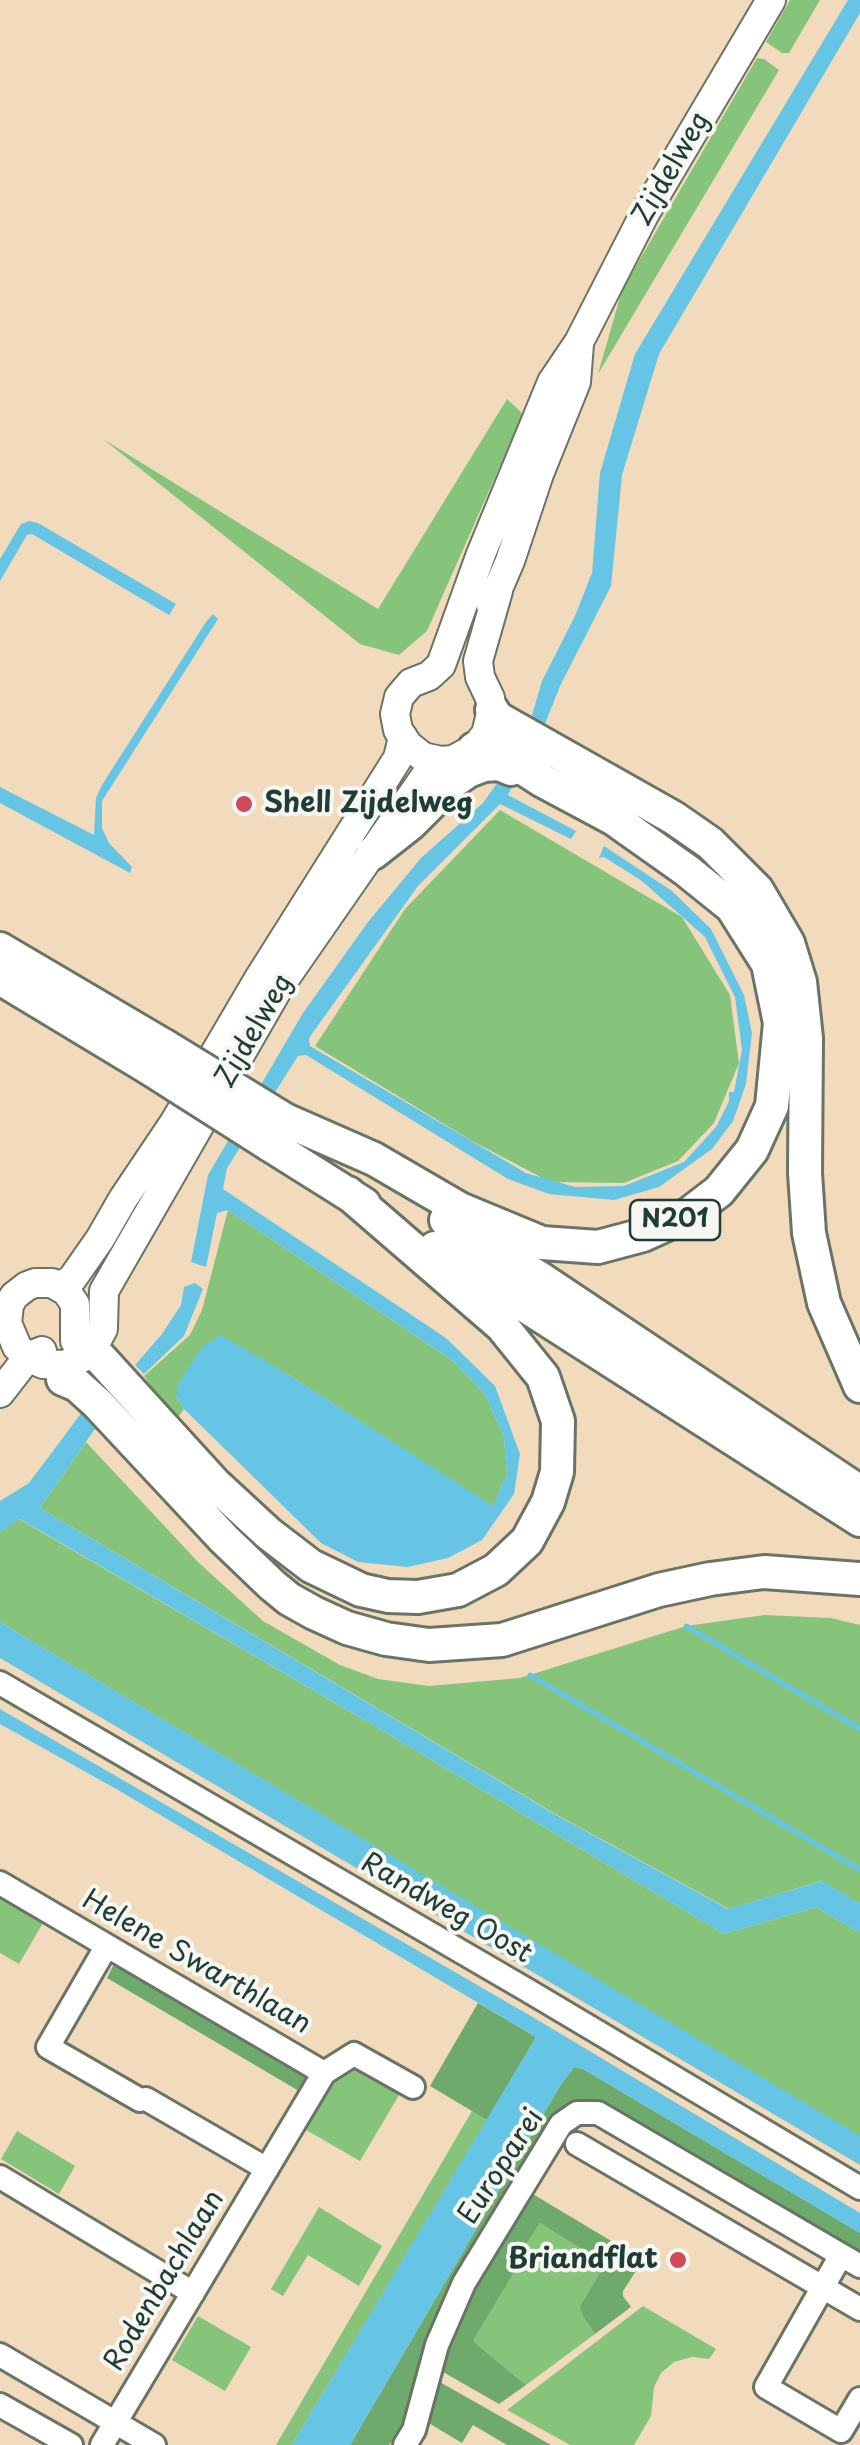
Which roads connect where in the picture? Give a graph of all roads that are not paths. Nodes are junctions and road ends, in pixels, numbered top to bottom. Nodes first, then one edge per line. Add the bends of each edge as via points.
1 (771, 0) edge
2 (579, 342) junction
3 (433, 665) junction
4 (473, 679) junction
5 (483, 725) junction
6 (395, 738) junction
7 (432, 759) junction
8 (543, 780) junction
9 (360, 845) junction
10 (0, 949) edge
11 (0, 978) edge
12 (156, 1056) junction
13 (278, 1132) junction
14 (348, 1194) junction
15 (76, 1287) junction
16 (8, 1289) edge
17 (59, 1352) edge
18 (860, 1386) edge
19 (0, 1398) edge
20 (860, 1492) edge
21 (860, 1520) edge
22 (860, 1579) edge
23 (0, 1682) edge
24 (0, 1883) edge
25 (106, 1946) junction
26 (324, 2073) junction
27 (412, 2088) dead end
28 (577, 2144) dead end
29 (662, 2151) junction
30 (266, 2169) junction
31 (0, 2177) edge
32 (643, 2182) junction
33 (860, 2188) edge
34 (850, 2261) edge
35 (823, 2288) junction
36 (193, 2292) junction
37 (860, 2310) edge
38 (0, 2355) edge
39 (860, 2399) edge
40 (0, 2405) edge
41 (116, 2422) junction
42 (71, 2445) edge
43 (102, 2445) edge
44 (154, 2445) edge
45 (405, 2445) edge

1 - 2 main road, Zijdelweg via 645,214
2 - 3 main road, Zijdelweg via 552,382
2 - 4 main road, Zijdelweg via 576,382 467,659 464,671
3 - 4 main road
3 - 6 main road via 414,666 387,688 389,702 380,716
4 - 5 main road via 490,698
5 - 7 main road via 464,755
5 - 8 highway, N201 via 488,750
5 - 18 highway via 577,765 710,843 757,890 788,943 806,1038 810,1233 824,1303
6 - 7 main road
6 - 9 main road, Zijdelweg via 398,758
7 - 9 main road, Zijdelweg via 433,766
8 - 9 highway, N201 via 499,764 468,771 410,824
8 - 13 highway, N201 via 614,819 732,906 768,964 780,1024 777,1069 772,1106 752,1150 689,1214 598,1246 542,1243 460,1209 374,1159
9 - 15 main road, Zijdelweg via 258,980
9 - 15 main road, Zijdelweg via 104,1291
10 - 12 highway, N201
11 - 12 highway, N201
12 - 13 highway, N201, bridge
13 - 14 highway, N201
13 - 20 highway, N201 via 540,1279
14 - 17 highway, N201 via 502,1326 543,1377 558,1421 557,1472 526,1541 496,1570 458,1590 418,1597 361,1590 311,1566 225,1494 168,1435
14 - 21 highway, N201
15 - 16 main road via 33,1269
15 - 17 main road via 66,1291 75,1304
15 - 17 main road via 104,1322
16 - 17 main road via 7,1314
17 - 19 main road
17 - 19 main road via 42,1378
17 - 22 highway via 78,1385 280,1592 347,1628 386,1640 502,1640 659,1590 764,1572
23 - 33 street, Randweg Oost
24 - 25 street, Helene Swarthlaan
25 - 26 street, Helene Swarthlaan
25 - 30 street via 48,2047
26 - 27 street, Helene Swarthlaan via 354,2054
26 - 30 street, Rodenbachlaan
28 - 32 street
29 - 32 street
29 - 34 street, Europarei
29 - 45 street, Europarei via 598,2113 577,2113 560,2124 464,2283 436,2345
30 - 36 street, Rodenbachlaan
31 - 36 street
32 - 35 street
34 - 35 street
35 - 37 street
35 - 39 street via 766,2387 840,2431
36 - 41 street, Rodenbachlaan
38 - 41 street
40 - 42 street
41 - 43 street, Rodenbachlaan
41 - 44 street

